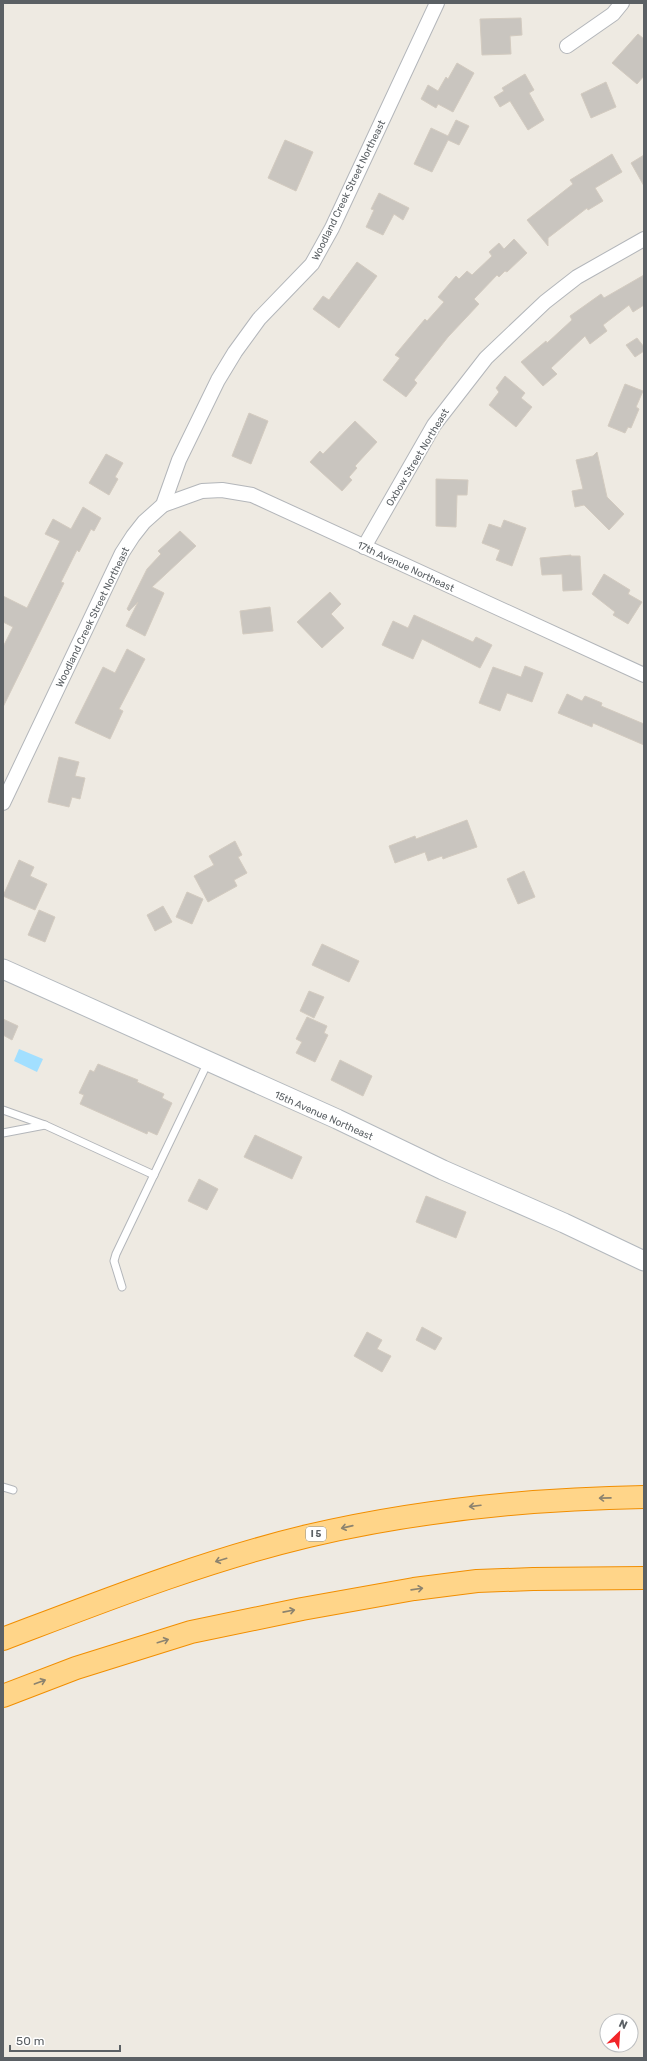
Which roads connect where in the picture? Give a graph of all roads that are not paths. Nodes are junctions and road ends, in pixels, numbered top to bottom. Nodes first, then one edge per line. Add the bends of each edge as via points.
1 (437, 3) edge
2 (622, 3) edge
3 (567, 46) dead end
4 (644, 239) edge
5 (164, 505) junction
6 (364, 546) junction
7 (644, 675) edge
8 (3, 803) edge
9 (3, 969) edge
10 (208, 1062) junction
11 (3, 1110) edge
12 (45, 1125) junction
13 (3, 1134) edge
14 (154, 1175) junction
15 (644, 1261) edge
16 (122, 1287) dead end
17 (3, 1487) edge
18 (13, 1490) dead end
19 (644, 1497) edge
20 (644, 1578) edge
21 (3, 1639) edge
22 (3, 1696) edge

1 - 5 street, Woodland Creek Street Northeast via 319,252 312,264 259,319 235,352 218,380 179,460
2 - 3 street via 613,14
4 - 6 street, Oxbow Street Northeast via 577,277 540,307 486,358 434,425
5 - 6 street, 17th Avenue Northeast via 202,491 242,492
5 - 8 street, Woodland Creek Street Northeast via 144,522 122,553
6 - 7 street, 17th Avenue Northeast
9 - 10 street, 15th Avenue Northeast
10 - 14 lane
10 - 15 street, 15th Avenue Northeast
11 - 12 lane
12 - 13 lane
12 - 14 lane
14 - 16 lane via 114,1261
17 - 18 lane
19 -> 21 highway, I 5 via 479,1506 350,1527 252,1551 196,1568
22 -> 20 highway via 76,1668 191,1632 302,1609 414,1589 477,1581

